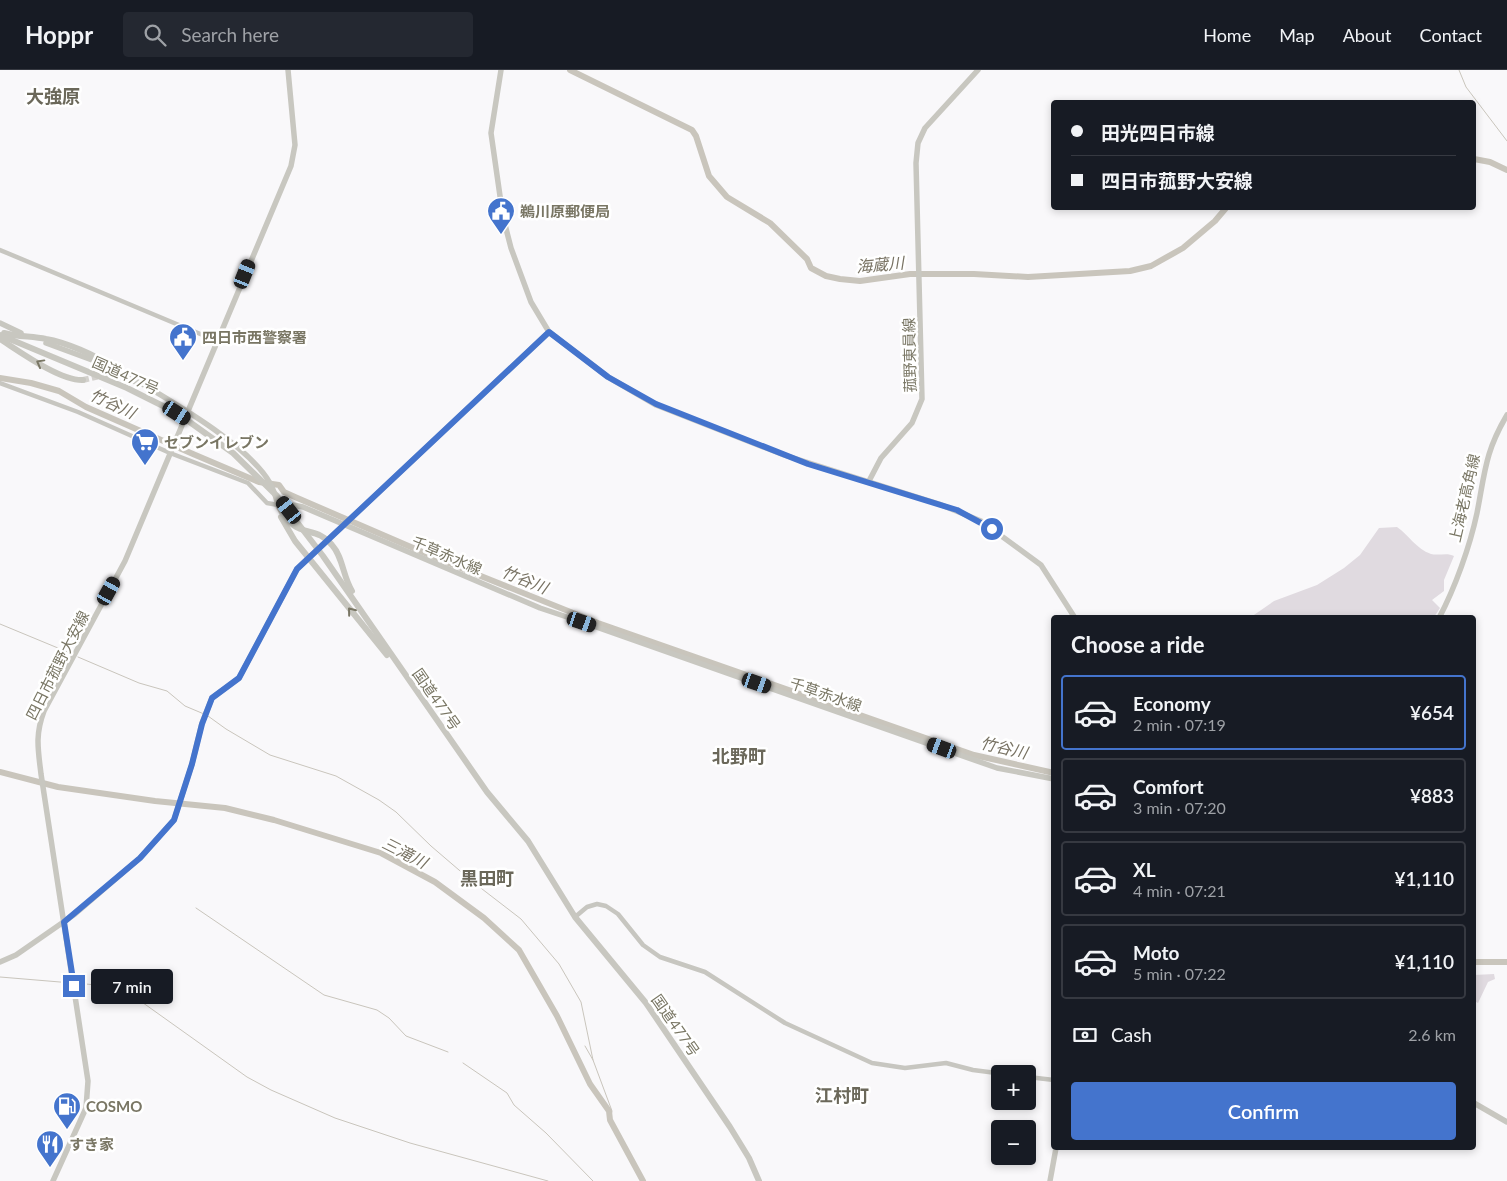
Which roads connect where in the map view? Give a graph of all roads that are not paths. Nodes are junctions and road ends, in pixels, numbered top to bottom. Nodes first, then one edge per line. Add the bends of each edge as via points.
1 (288, 70) edge
2 (501, 70) edge
3 (978, 70) edge
4 (0, 250) edge
5 (0, 323) edge
6 (549, 332) junction
7 (21, 333) dead end
8 (0, 336) edge
9 (218, 341) junction
10 (46, 343) dead end
11 (111, 367) junction
12 (106, 374) tunnel mouth
13 (83, 380) tunnel mouth
14 (0, 383) edge
15 (141, 384) junction
16 (187, 411) junction
17 (1507, 414) edge
18 (171, 451) junction
19 (869, 481) junction
20 (278, 505) junction
21 (347, 522) junction
22 (1073, 615) edge
23 (1440, 615) edge
24 (404, 675) junction
25 (1051, 778) edge
26 (575, 918) junction
27 (64, 922) junction
28 (0, 962) edge
29 (991, 1072) edge
30 (1036, 1077) edge
31 (1051, 1080) edge
32 (1476, 1104) edge
33 (1507, 1122) edge
34 (1056, 1150) edge
35 (53, 1181) edge
36 (759, 1181) edge
37 (1050, 1181) edge

1 - 9 main road, 四日市菰野大安線 via 295,131 292,160
2 - 6 main road via 491,133 503,217 531,302
3 - 19 main road, 菰野東員線 via 925,128 918,144 922,399 912,423 881,458
4 - 9 street
5 - 7 main road
6 - 19 main road via 603,374 651,402 784,455
6 - 21 main road
8 - 11 highway via 47,339 95,357
13 -> 8 highway via 55,371
8 - 24 highway, 国道477号 via 127,388 177,413 217,440 277,496 323,556
9 - 16 main road, 四日市菰野大安線
10 - 11 main road
11 - 15 main road
12 - 15 highway
14 - 18 street
15 - 16 main road
16 - 18 main road, 四日市菰野大安線
16 - 20 main road via 232,444 267,478
17 - 23 main road, 上海老高角線 via 1490,446 1476,515
18 - 20 street via 248,483 267,503
18 - 27 main road, 四日市菰野大安線 via 125,561 44,711 36,737
19 - 22 main road via 981,521 1041,565
20 - 21 main road, 千草赤水線 via 297,505
24 -> 20 highway via 295,541 284,524
20 - 24 highway via 292,526 325,538 333,545 348,584
21 - 25 main road, 千草赤水線 via 540,608 997,768
21 - 27 main road via 297,569 239,678 212,698 174,820 140,858
24 - 26 highway, 国道477号 via 487,792 528,840
26 - 29 street via 587,907 606,906 618,914 643,945 660,957 705,972 784,1023 872,1063 905,1068 946,1064
26 - 36 highway, 国道477号 via 646,1003 730,1127
27 - 28 main road via 16,956
27 - 35 main road, 四日市菰野大安線 via 89,1092 86,1108
30 - 31 street
32 - 33 main road
34 - 37 main road

